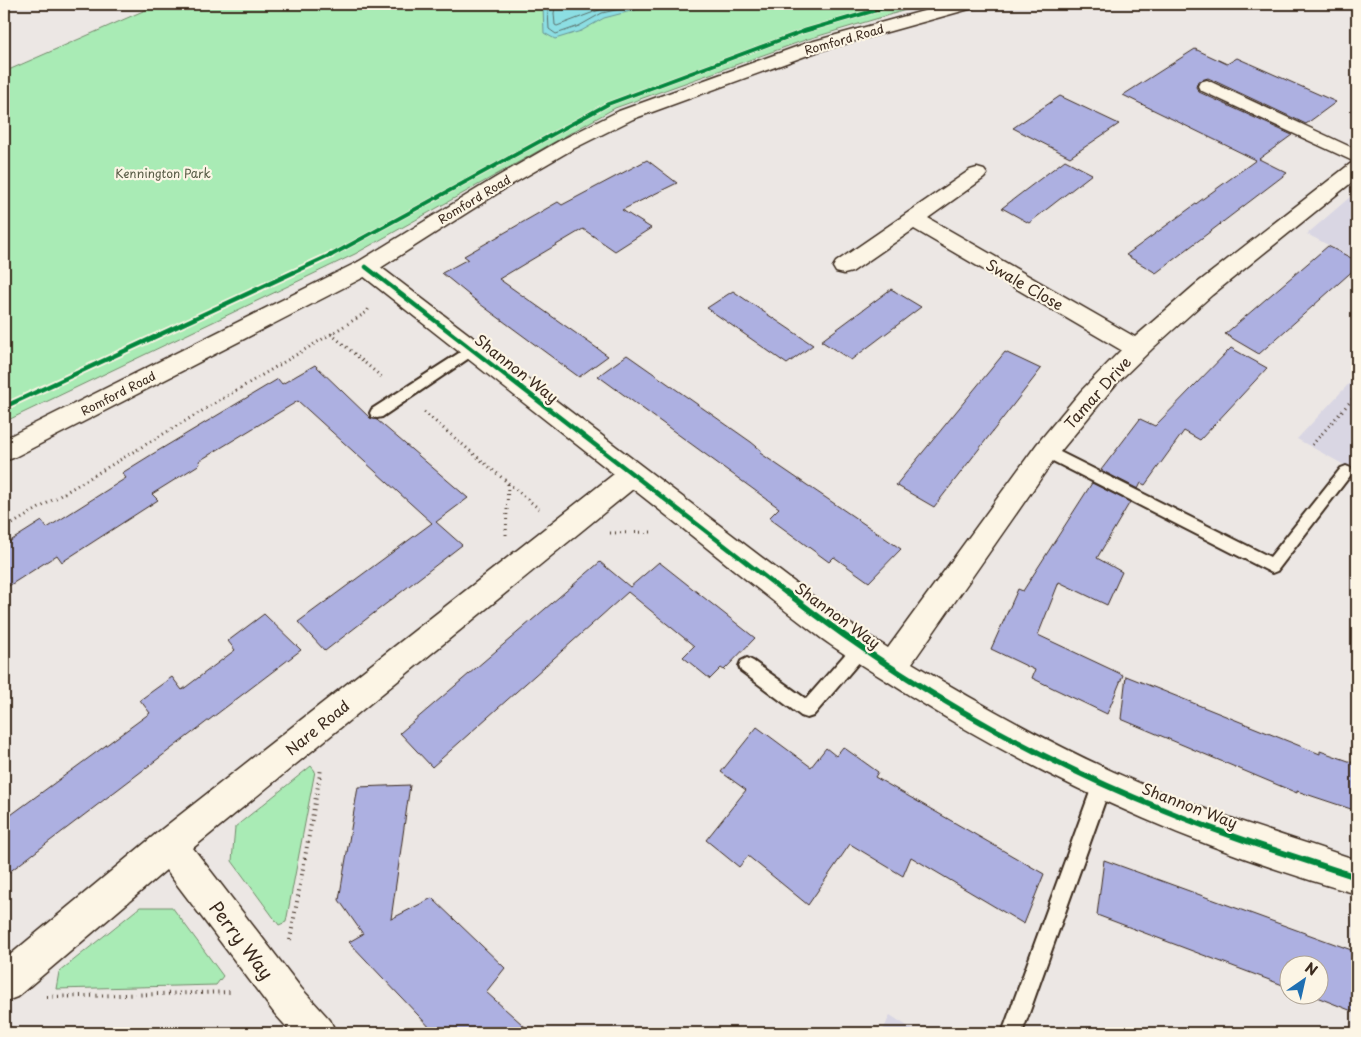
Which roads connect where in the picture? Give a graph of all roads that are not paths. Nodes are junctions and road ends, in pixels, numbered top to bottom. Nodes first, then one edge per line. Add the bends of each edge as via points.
1 (967, 4) edge
2 (1207, 86) dead end
3 (1357, 157) edge
4 (1357, 168) edge
5 (977, 174) dead end
6 (913, 219) junction
7 (366, 267) junction
8 (844, 267) dead end
9 (1137, 349) junction
10 (473, 350) junction
11 (377, 412) dead end
12 (4, 451) edge
13 (1046, 451) junction
14 (1346, 472) dead end
15 (633, 474) junction
16 (861, 648) junction
17 (747, 666) dead end
18 (891, 668) junction
19 (1102, 784) junction
20 (169, 845) junction
21 (1357, 877) edge
22 (4, 984) edge
23 (317, 1033) edge
24 (1012, 1033) edge

1 - 7 street, Romford Road via 813,47 626,115 502,182
2 - 3 street
4 - 9 street, Tamar Drive
5 - 6 street
6 - 8 street
6 - 9 street, Swale Close
7 - 10 street, Shannon Way
7 - 12 street, Romford Road
9 - 13 street, Tamar Drive
10 - 11 lane
10 - 15 street, Shannon Way
13 - 14 lane via 1272,566
13 - 18 street, Tamar Drive
15 - 16 street, Shannon Way
15 - 20 street, Nare Road
16 - 17 lane via 807,710
16 - 18 street, Shannon Way
18 - 19 street, Shannon Way via 1009,737
19 - 21 street, Shannon Way via 1228,834
19 - 24 lane
20 - 22 street, Nare Road
20 - 23 street, Perry Way

